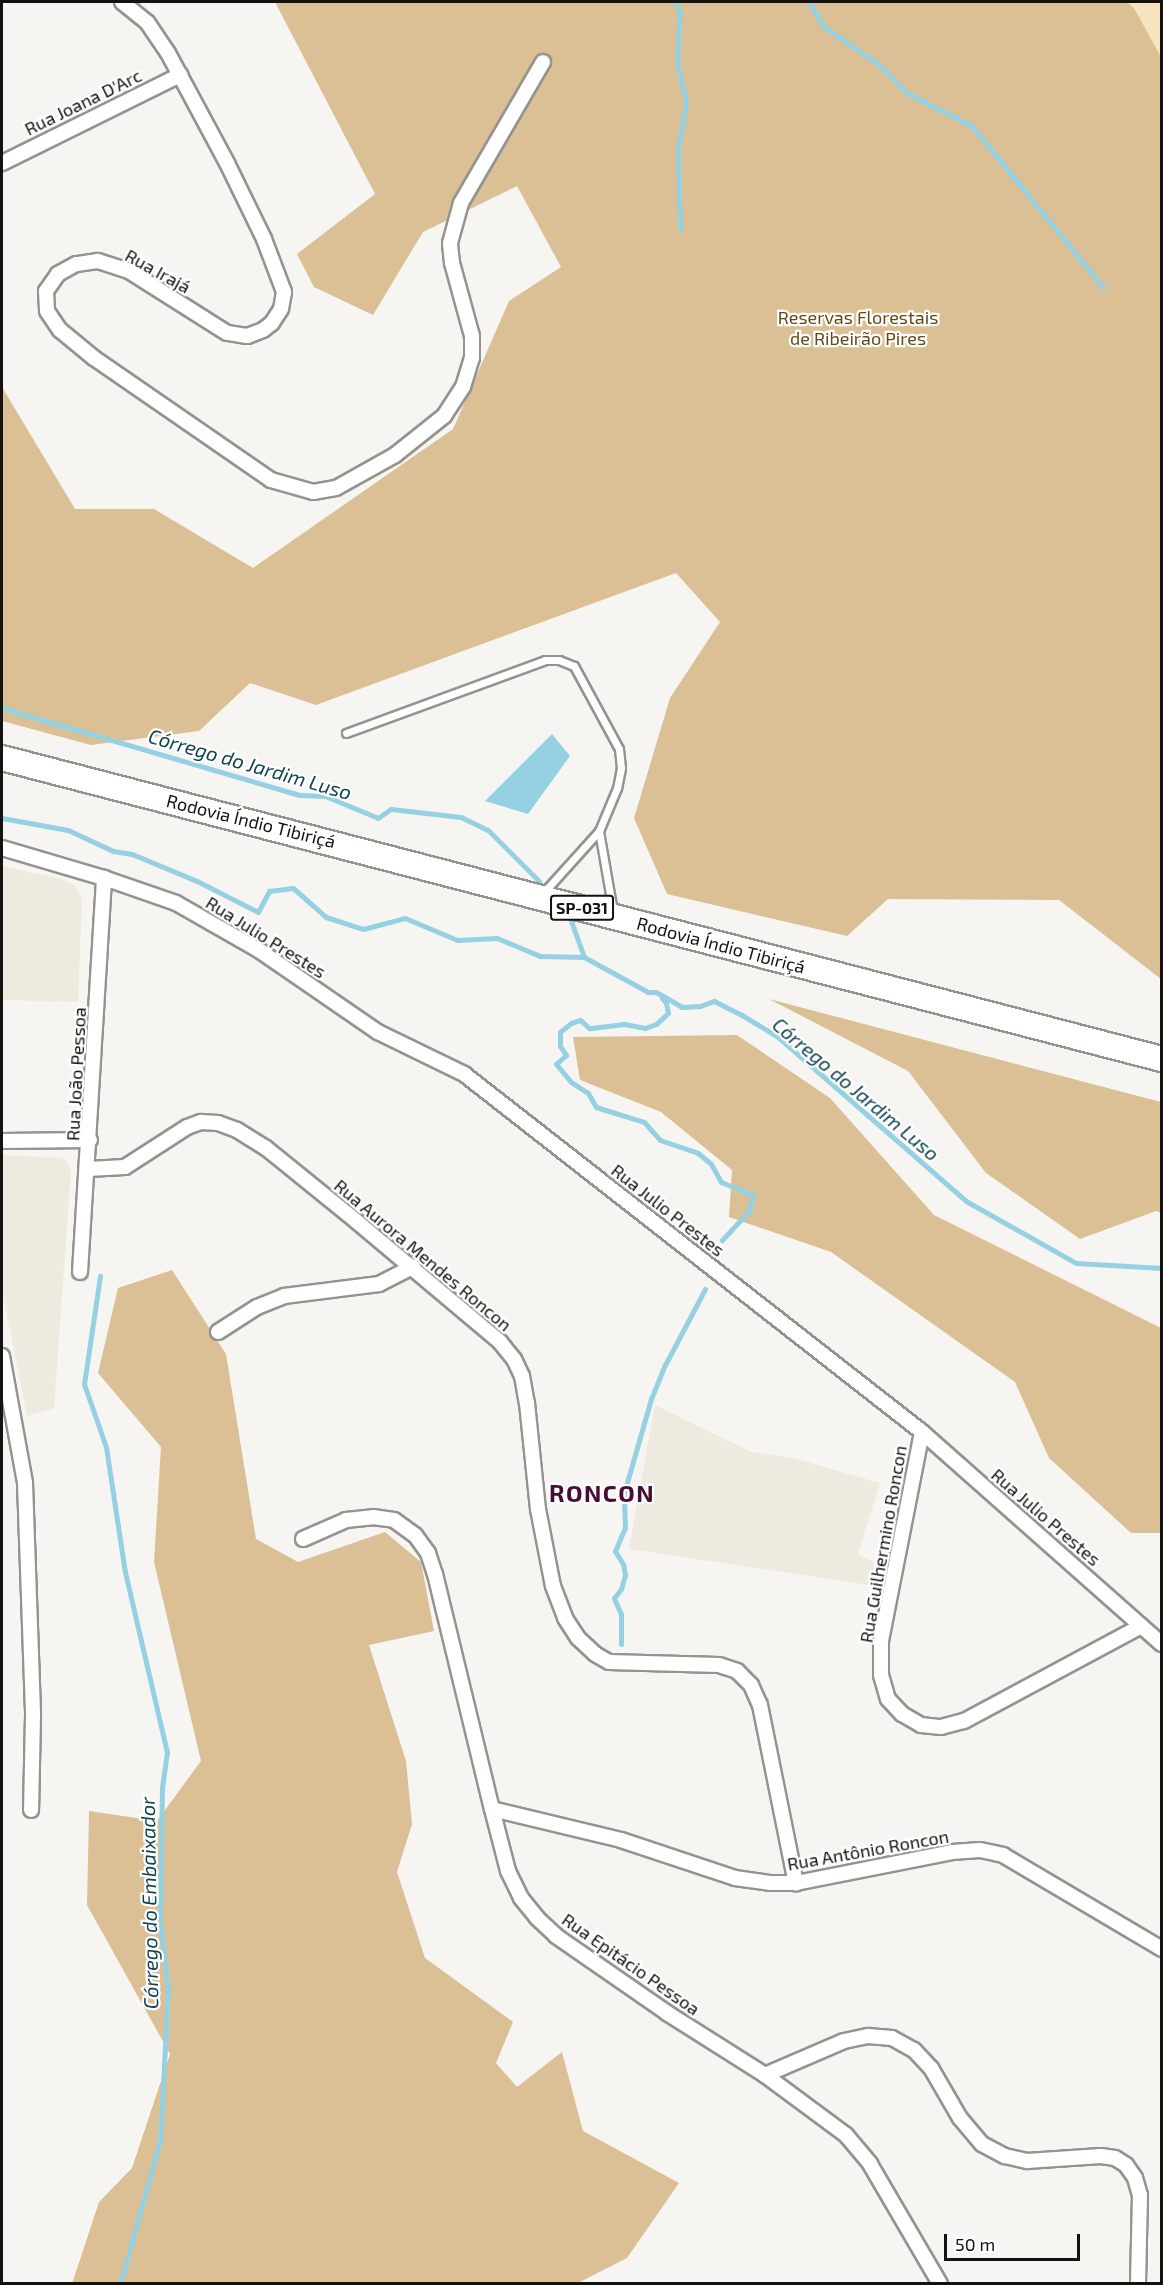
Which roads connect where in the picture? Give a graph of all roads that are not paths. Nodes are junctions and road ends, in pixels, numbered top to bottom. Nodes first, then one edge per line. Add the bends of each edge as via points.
1 (122, 2) edge
2 (543, 62) dead end
3 (180, 75) junction
4 (2, 163) edge
5 (346, 733) dead end
6 (2, 758) edge
7 (599, 831) junction
8 (2, 848) edge
9 (104, 878) junction
10 (539, 897) junction
11 (614, 917) junction
12 (1161, 1059) edge
13 (90, 1140) junction
14 (2, 1141) edge
15 (88, 1169) junction
16 (413, 1267) junction
17 (80, 1272) dead end
18 (218, 1332) dead end
19 (2, 1356) edge
20 (922, 1432) junction
21 (303, 1539) dead end
22 (1141, 1626) junction
23 (1161, 1644) edge
24 (492, 1809) junction
25 (31, 1810) dead end
26 (796, 1883) junction
27 (1161, 1949) edge
28 (765, 2074) junction
29 (940, 2283) edge
30 (1138, 2283) edge

1 - 3 street, Rua Irajá via 147,22
2 - 3 street, Rua Irajá via 461,203 450,243 472,336 472,358 464,387 444,416 395,455 336,488 313,492 271,480 94,358 60,330 47,311 46,291 58,274 76,264 98,261 129,271 227,333 247,336 263,330 281,309 284,292 264,239
3 - 4 street, Rua Joana D'Arc
5 - 7 lane via 545,660 559,660 574,666 582,676 619,749 617,788
6 - 10 highway, Rodovia Índio Tibiriçá / SP-031
7 - 10 lane
7 - 11 lane
8 - 9 street, Rua Julio Prestes
9 - 13 street, Rua João Pessoa
9 - 20 street, Rua Julio Prestes via 176,903 222,927 378,1032 464,1074
10 - 11 highway, Rodovia Índio Tibiriçá / SP-031
11 - 12 highway, Rodovia Índio Tibiriçá / SP-031
13 - 14 street
13 - 15 street, Rua João Pessoa
15 - 16 street, Rua Aurora Mendes Roncon via 125,1167 187,1127 201,1122 218,1123 266,1148
15 - 17 street, Rua João Pessoa
16 - 18 street via 380,1284 284,1296 256,1307
16 - 26 street, Rua Aurora Mendes Roncon via 479,1322 514,1359 522,1376 538,1509 553,1586 565,1618 578,1638 609,1662 719,1665 736,1671 751,1685 760,1704
19 - 25 street via 25,1483 33,1716
20 - 22 street, Rua Julio Prestes
20 - 22 street, Rua Guilhermino Roncon via 881,1641 881,1675 888,1699 902,1714 921,1725 942,1727 964,1721
21 - 24 street, Rua Epitácio Pessoa via 346,1520 372,1516 394,1520 415,1534 428,1552
22 - 23 street, Rua Julio Prestes
24 - 26 street, Rua Antônio Roncon via 621,1840 735,1878
24 - 28 street, Rua Epitácio Pessoa via 508,1870 521,1898 537,1918 556,1936 658,2006
26 - 27 street, Rua Antônio Roncon via 980,1850 1004,1855
28 - 29 street, Rua Epitácio Pessoa via 846,2135 870,2164
28 - 30 street via 844,2041 868,2036 892,2038 914,2050 931,2068 960,2118 982,2144 1005,2156 1027,2161 1115,2158 1135,2178 1140,2195

